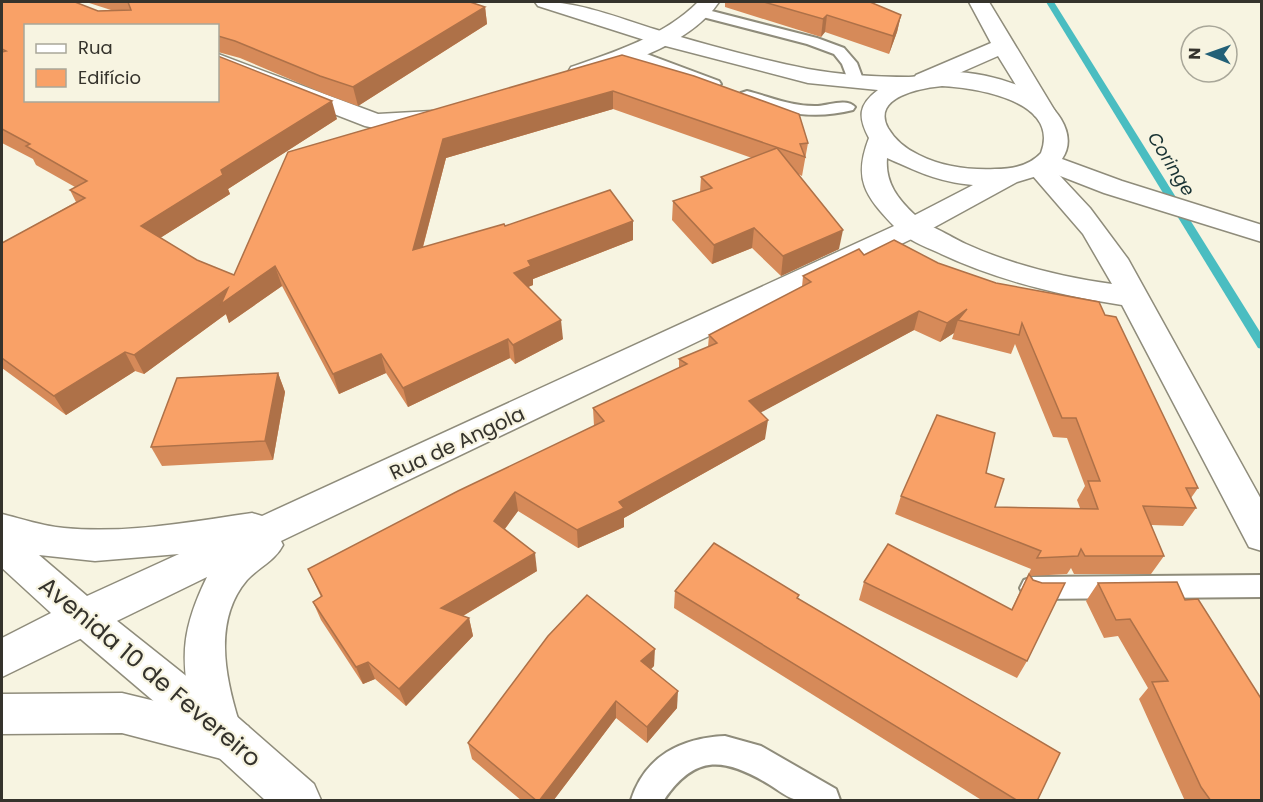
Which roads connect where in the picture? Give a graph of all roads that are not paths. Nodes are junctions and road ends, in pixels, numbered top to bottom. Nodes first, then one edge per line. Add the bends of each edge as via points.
1 (545, 2) edge
2 (979, 2) edge
3 (704, 7) edge
4 (662, 38) junction
5 (1002, 46) junction
6 (628, 52) junction
7 (219, 61) edge
8 (808, 76) junction
9 (564, 77) edge
10 (856, 82) junction
11 (917, 82) junction
12 (847, 107) junction
13 (1043, 111) junction
14 (450, 114) edge
15 (878, 133) junction
16 (1048, 159) junction
17 (1009, 177) junction
18 (1206, 206) junction
19 (1262, 212) edge
20 (912, 228) junction
21 (1262, 234) edge
22 (1133, 297) junction
23 (296, 518) junction
24 (2, 530) edge
25 (1262, 536) edge
26 (2, 545) edge
27 (1262, 586) edge
28 (1033, 588) edge
29 (83, 617) junction
30 (2, 657) edge
31 (2, 714) edge
32 (226, 735) junction
33 (298, 801) edge
34 (646, 801) edge
35 (825, 801) edge

1 - 4 street
2 - 5 street
3 - 4 street
3 - 10 lane via 839,51
4 - 6 street
4 - 8 street
5 - 11 street
5 - 13 street
6 - 9 street
6 - 12 lane via 800,112
7 - 14 street via 374,121 401,122
8 - 10 street
8 - 12 street
10 - 11 street
11 - 13 street via 961,80 998,87
11 - 15 street via 883,96 873,115
12 - 15 street
13 - 16 street via 1055,134
15 - 17 street via 895,151 936,170 969,177
15 - 20 street via 874,178 895,212
16 - 17 street
16 - 18 street
16 - 22 street via 1118,265
17 - 20 street, Rua de Angola
18 - 19 street
18 - 21 street
20 - 22 street via 938,244 1015,274
20 - 23 street, Rua de Angola
22 - 25 street
23 - 24 street via 170,540 97,547 33,540
23 - 29 street, Rua de Angola
23 - 32 street via 237,565 221,587 205,628 202,653 206,684
26 - 29 street, Avenida 10 de Fevereiro
27 - 28 lane
29 - 30 street, Rua de Angola
29 - 32 street, Avenida 10 de Fevereiro
31 - 32 street via 122,712
32 - 33 street, Avenida 10 de Fevereiro
34 - 35 lane via 666,771 679,760 701,752 724,751 750,756

